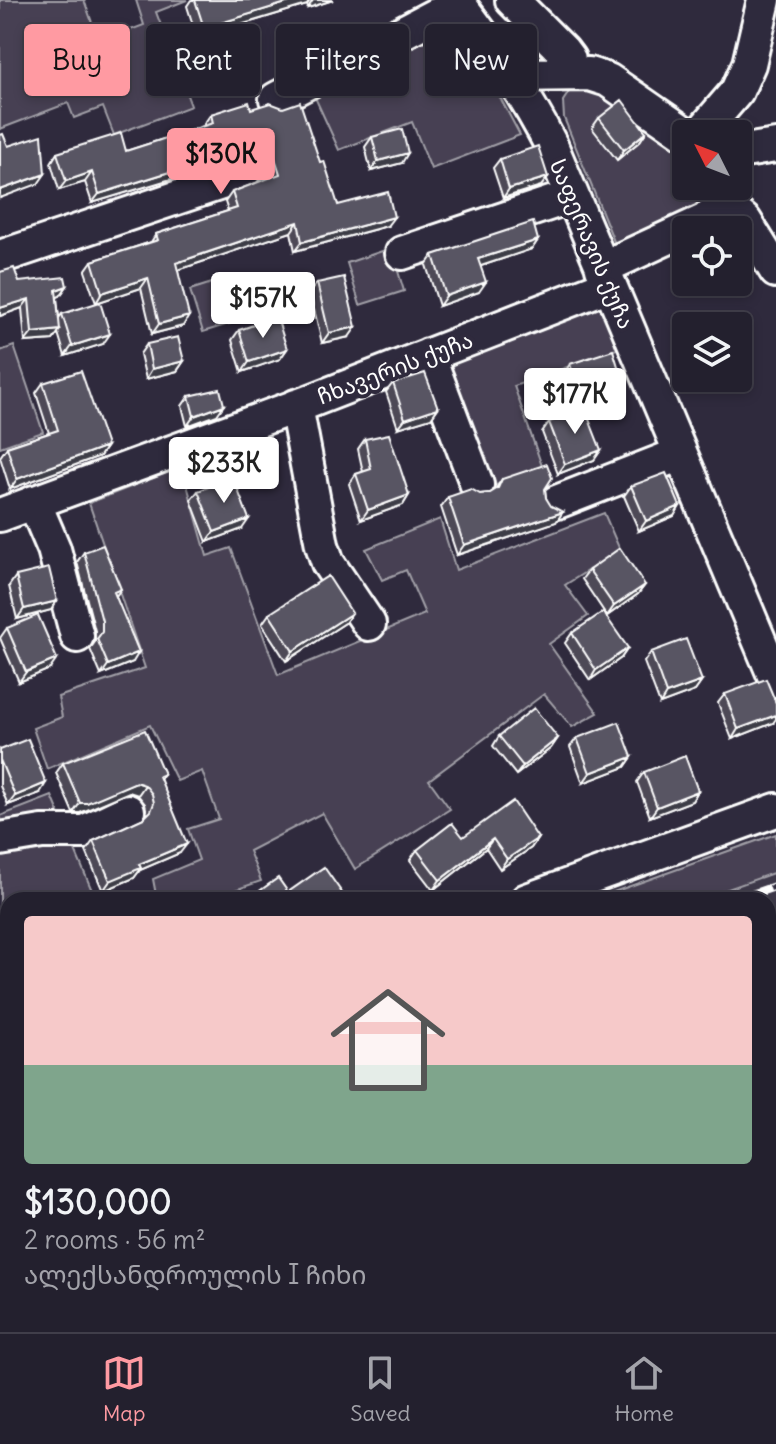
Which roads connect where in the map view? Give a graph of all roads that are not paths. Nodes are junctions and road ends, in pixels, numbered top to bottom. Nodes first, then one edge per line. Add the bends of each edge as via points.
1 (512, 0) edge
2 (764, 0) edge
3 (457, 2) edge
4 (473, 24) edge
5 (569, 73) junction
6 (537, 74) edge
7 (525, 96) edge
8 (276, 99) dead end
9 (712, 120) edge
10 (672, 124) edge
11 (776, 146) edge
12 (752, 150) edge
13 (242, 176) dead end
14 (572, 196) junction
15 (717, 200) edge
16 (725, 200) edge
17 (402, 253) dead end
18 (0, 257) edge
19 (776, 271) edge
20 (606, 276) junction
21 (428, 355) junction
22 (296, 406) junction
23 (680, 454) junction
24 (477, 485) dead end
25 (34, 502) junction
26 (557, 502) dead end
27 (0, 515) edge
28 (369, 624) dead end
29 (77, 636) dead end
30 (776, 680) edge
31 (776, 810) edge
32 (128, 811) dead end
33 (0, 839) edge
34 (549, 892) edge

1 - 5 street via 563,51
2 - 9 street via 749,64 737,91
3 - 4 street, საფერავის ქუჩა
3 - 8 street
5 - 6 street
5 - 10 street via 608,80
7 - 14 street, საფერავის ქუჩა
11 - 12 street
13 - 18 street
14 - 17 street
14 - 20 street, საფერავის ქუჩა
15 - 20 street, ჩხავერის ქუჩა via 706,220
16 - 19 street via 745,221
20 - 21 street, ჩხავერის ქუჩა
20 - 23 street, საფერავის ქუჩა
21 - 22 street, ჩხავერის ქუჩა
21 - 24 street
22 - 25 street, ჩხავერის ქუჩა
22 - 28 street via 328,563
23 - 26 street
23 - 30 street, საფერავის ქუჩა
25 - 27 street, ჩხავერის ქუჩა
25 - 29 street via 54,549
31 - 34 street
32 - 33 street via 84,832

